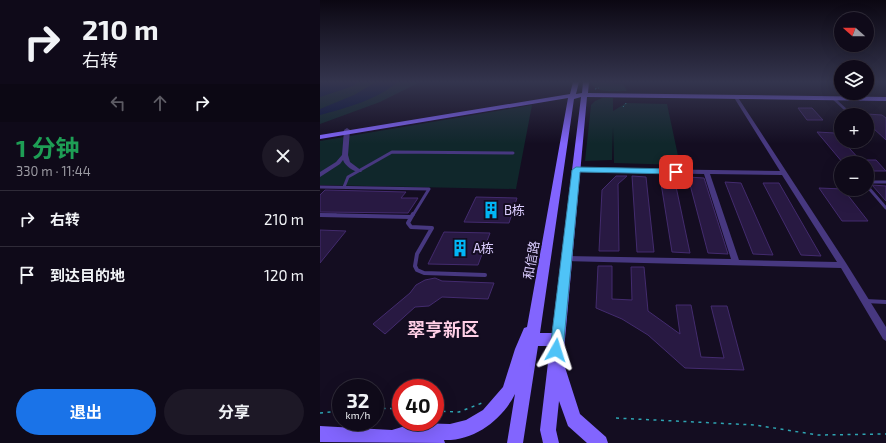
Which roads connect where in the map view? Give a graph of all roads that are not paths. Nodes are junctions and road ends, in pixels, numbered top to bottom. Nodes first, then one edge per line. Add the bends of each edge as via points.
1 (508, 103) edge
2 (570, 103) edge
3 (584, 103) edge
4 (590, 103) edge
5 (739, 103) edge
6 (583, 110) junction
7 (347, 131) junction
8 (320, 136) edge
9 (514, 153) dead end
10 (345, 156) junction
11 (576, 170) junction
12 (358, 171) junction
13 (706, 172) junction
14 (784, 173) junction
15 (320, 175) edge
16 (874, 182) edge
17 (886, 182) edge
18 (320, 187) edge
19 (344, 187) junction
20 (874, 194) edge
21 (886, 208) edge
22 (320, 215) edge
23 (411, 217) junction
24 (566, 259) junction
25 (736, 263) junction
26 (843, 265) junction
27 (485, 275) dead end
28 (864, 300) junction
29 (886, 302) edge
30 (535, 318) junction
31 (886, 336) edge
32 (532, 339) junction
33 (557, 340) junction
34 (555, 360) junction
35 (320, 434) edge
36 (403, 440) edge
37 (437, 443) edge
38 (515, 443) edge
39 (551, 443) edge
40 (600, 443) edge

1 - 7 street
2 - 30 street, 和信路
3 - 6 street
4 - 6 street
5 - 14 street
6 - 11 street
7 - 8 street
7 - 10 street
9 - 12 lane via 396,151 384,155
10 - 12 street via 349,166
10 - 15 street
11 - 13 street
11 - 24 street
12 - 19 lane via 348,177
13 - 14 street
13 - 25 street
14 - 26 street
16 - 17 lane
18 - 19 lane
19 - 23 lane via 429,189
20 - 21 lane
22 - 23 lane
23 - 27 lane via 408,223 411,227 432,228 413,262 416,271
24 - 25 street
24 - 33 street
25 - 26 street
26 - 28 street
28 - 29 lane
28 - 31 street
30 - 32 street, 和信路
30 - 36 street via 509,391 489,416 468,428 450,432 415,431
32 - 33 street
32 - 38 street, 和信路
33 - 34 street
34 - 39 street via 548,430
34 - 40 street via 574,420
35 - 36 street
36 - 37 street

